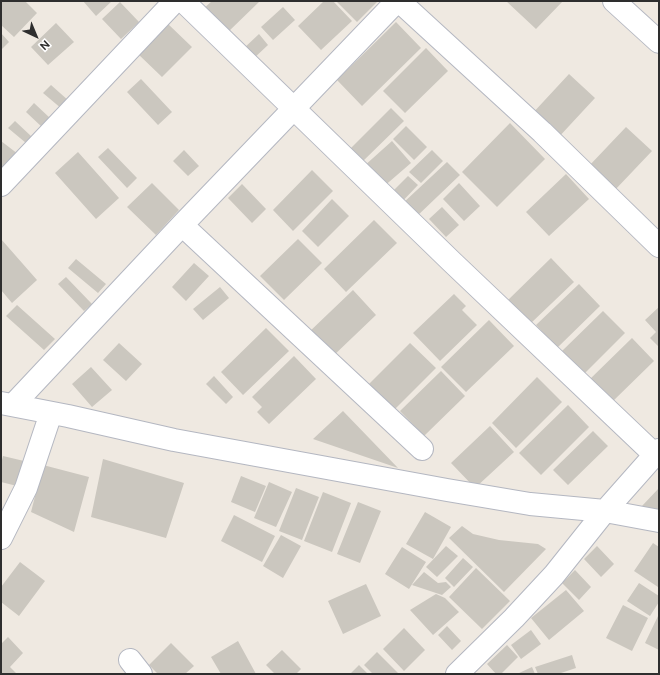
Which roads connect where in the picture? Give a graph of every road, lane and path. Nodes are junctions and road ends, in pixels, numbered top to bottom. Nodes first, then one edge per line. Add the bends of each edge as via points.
1 (175, 1) edge
2 (183, 1) edge
3 (398, 1) edge
4 (614, 1) edge
5 (659, 42) edge
6 (294, 109) junction
7 (1, 185) edge
8 (182, 225) junction
9 (659, 246) edge
10 (4, 403) edge
11 (51, 412) junction
12 (422, 449) dead end
13 (657, 453) edge
14 (605, 511) junction
15 (659, 521) edge
16 (1, 538) edge
17 (457, 674) edge

1 - 7 street
2 - 6 street
3 - 6 street
3 - 9 street via 542,132
4 - 5 street
6 - 8 street
6 - 13 street via 446,257
8 - 10 street
8 - 12 street
10 - 11 street
11 - 14 street via 174,440 447,490 530,504
11 - 16 street via 26,488
13 - 14 street
14 - 15 street
14 - 17 street via 554,575

